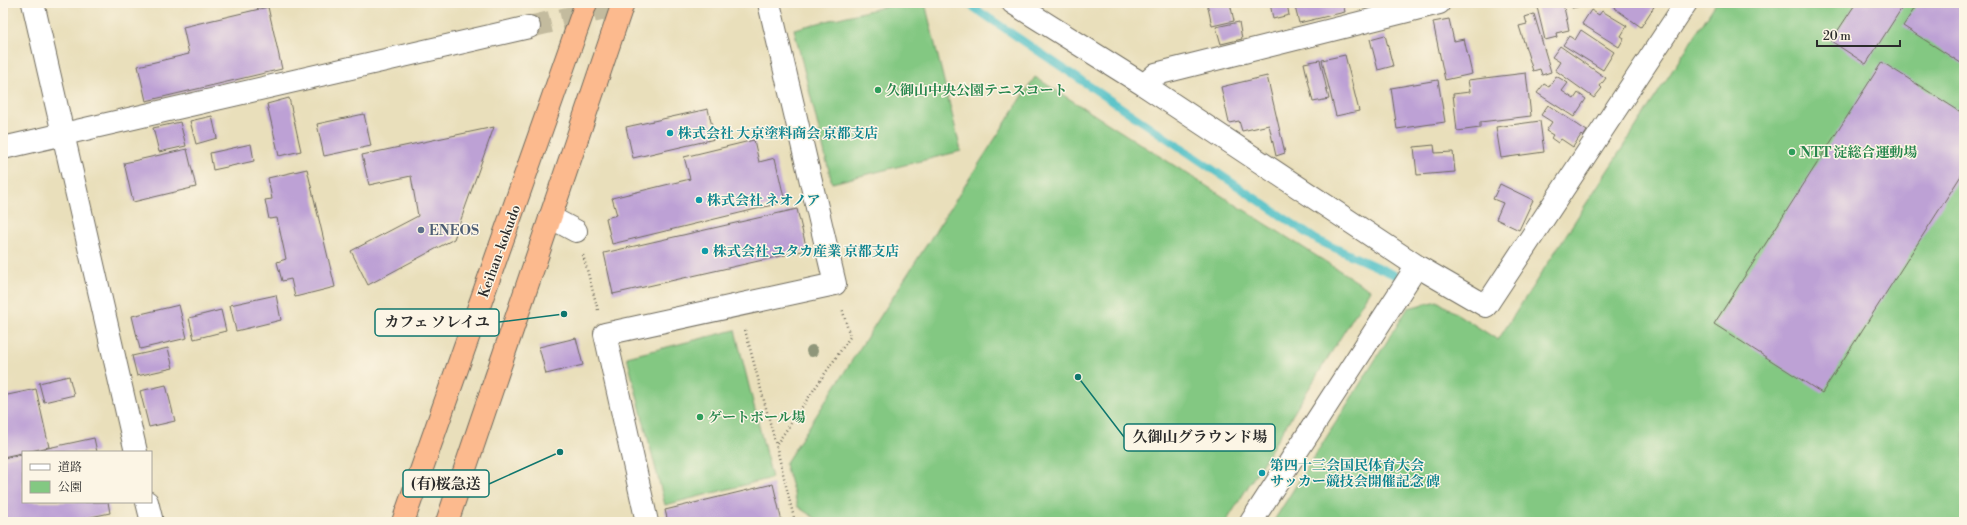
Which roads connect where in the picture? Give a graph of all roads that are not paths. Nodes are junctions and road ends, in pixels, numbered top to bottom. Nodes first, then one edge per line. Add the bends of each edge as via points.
1 (33, 3) edge
2 (586, 3) edge
3 (623, 3) edge
4 (769, 3) edge
5 (1013, 3) edge
6 (1439, 3) edge
7 (1686, 3) edge
8 (1366, 12) edge
9 (529, 27) tunnel mouth
10 (1144, 85) junction
11 (63, 134) junction
12 (3, 148) edge
13 (550, 217) junction
14 (576, 231) road end
15 (1417, 266) junction
16 (136, 451) edge
17 (147, 503) edge
18 (152, 522) edge
19 (403, 522) edge
20 (447, 522) edge
21 (647, 522) edge
22 (1251, 522) edge

1 - 11 street
2 - 19 highway, Keihan-kokudo
3 - 13 highway
4 - 21 street via 835,284 605,334
5 - 10 street
6 - 8 street
7 - 15 street via 1486,306
8 - 10 street via 1156,74
9 - 11 street
10 - 15 street
11 - 12 street
11 - 16 street
13 - 14 street
13 - 20 highway
15 - 22 street
17 - 18 street

